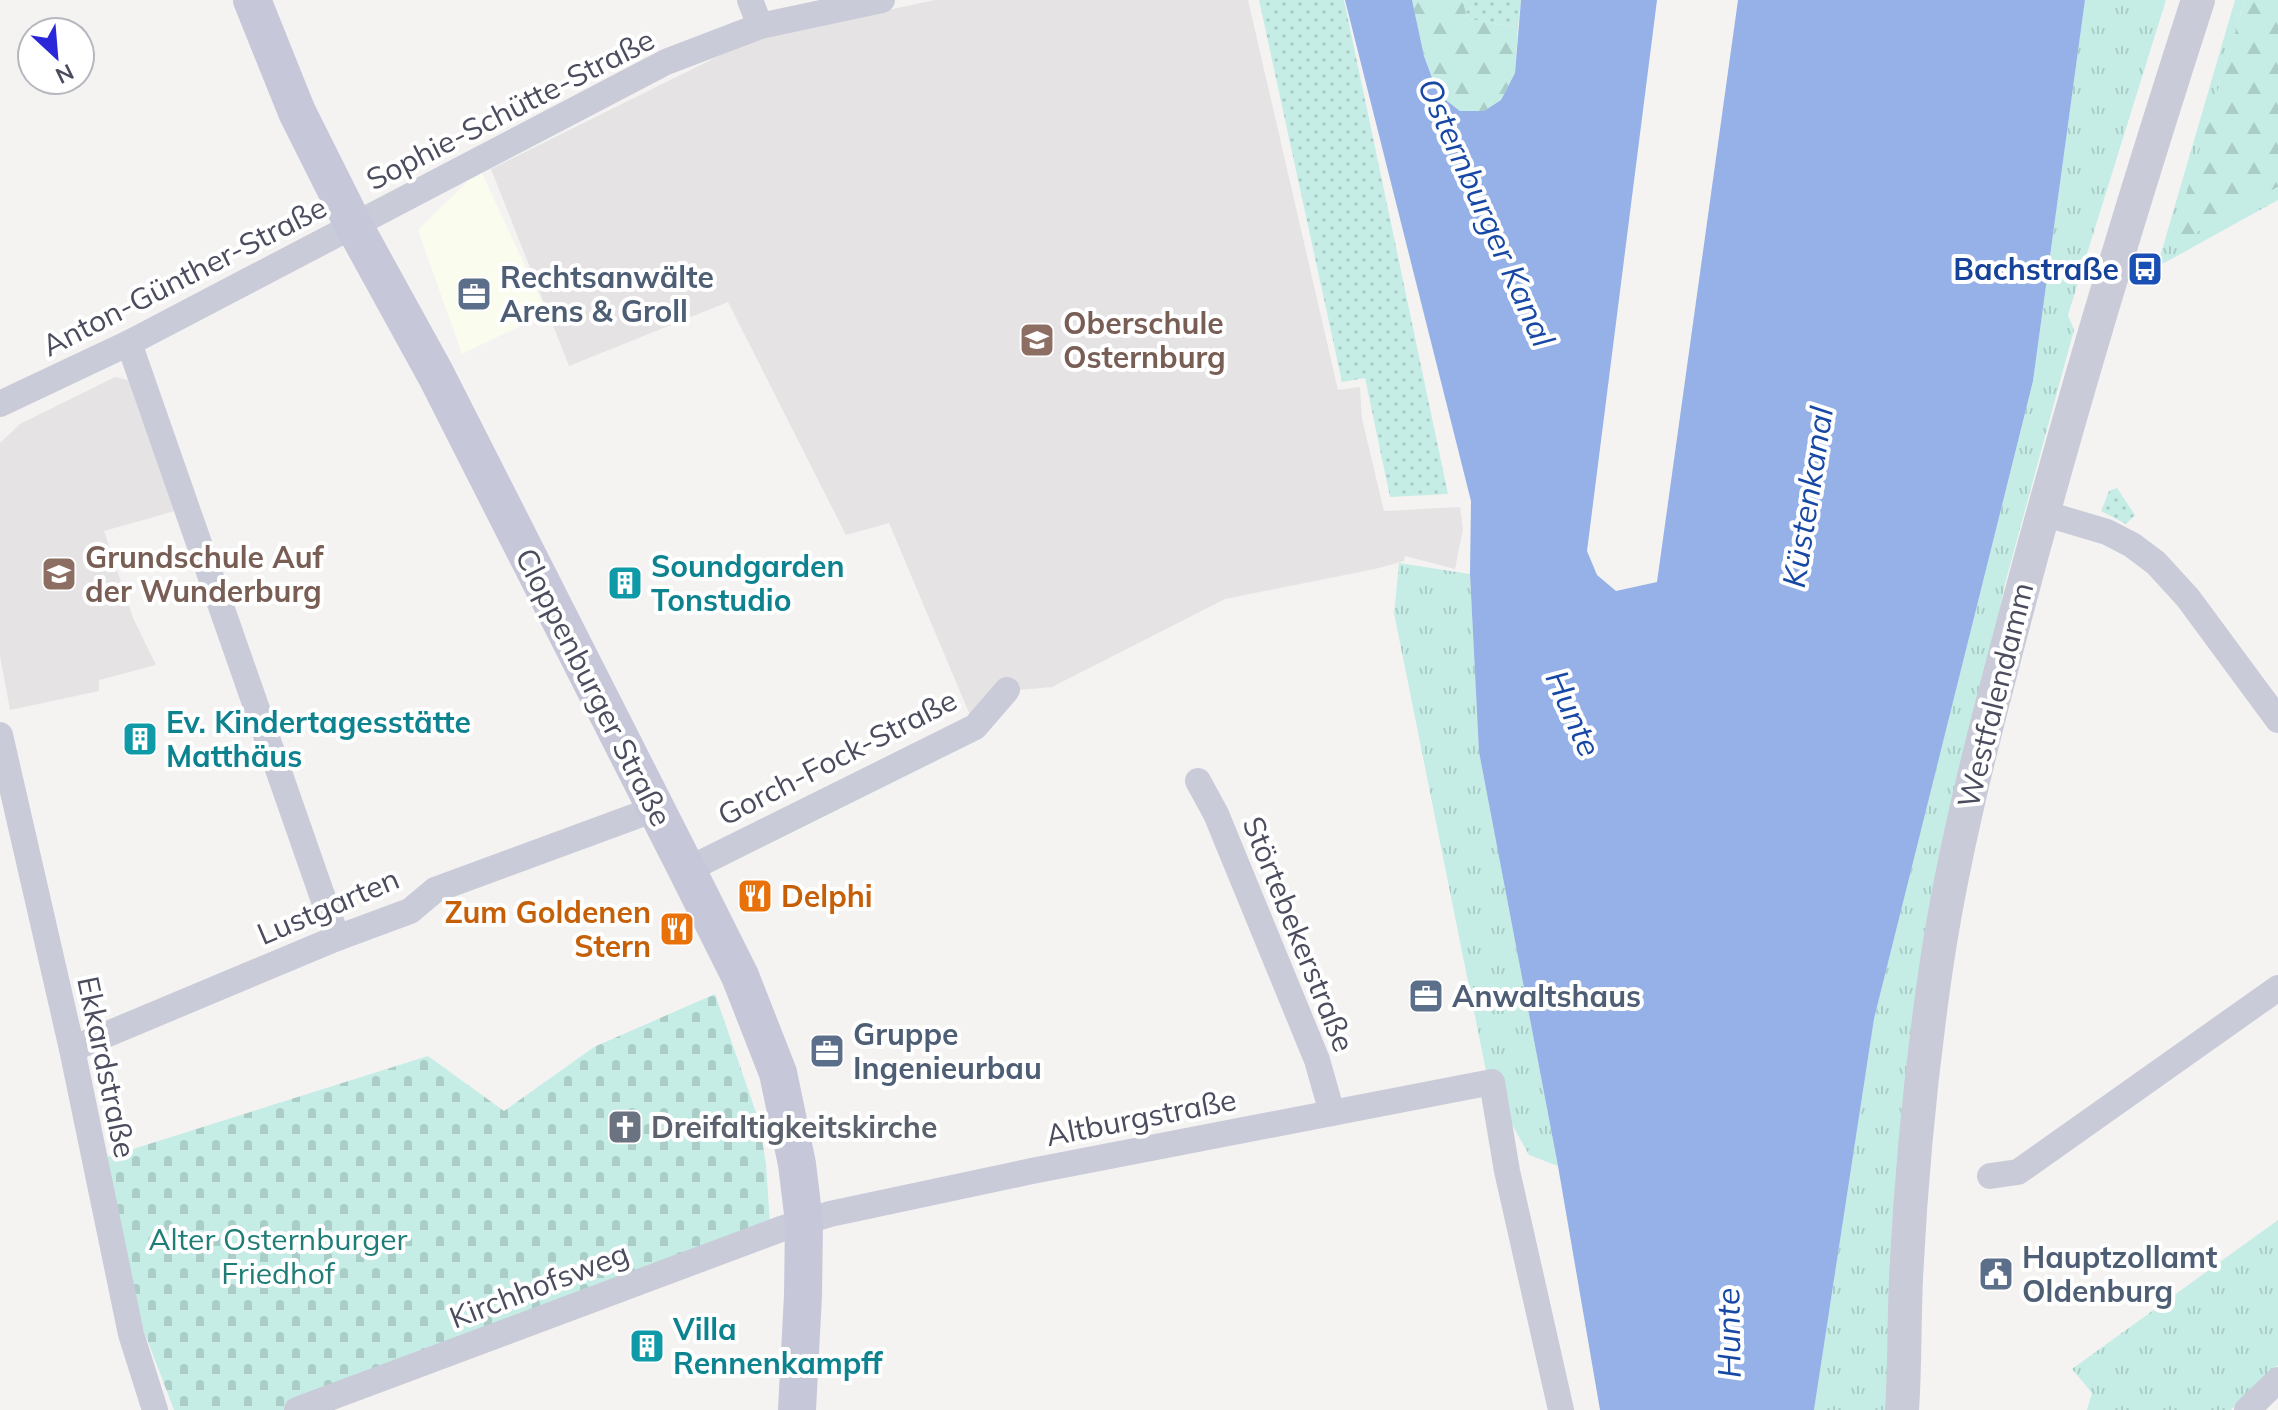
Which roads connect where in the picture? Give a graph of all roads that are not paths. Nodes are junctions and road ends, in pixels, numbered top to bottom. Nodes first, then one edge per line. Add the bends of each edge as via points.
1 (252, 0) edge
2 (750, 0) edge
3 (882, 0) edge
4 (2198, 0) edge
5 (760, 26) junction
6 (354, 226) junction
7 (129, 343) junction
8 (0, 404) edge
9 (2043, 513) junction
10 (1007, 690) dead end
11 (2278, 720) edge
12 (0, 735) edge
13 (1198, 781) dead end
14 (655, 809) junction
15 (687, 870) junction
16 (337, 938) junction
17 (2278, 988) edge
18 (72, 1049) junction
19 (1332, 1113) junction
20 (1990, 1176) dead end
21 (804, 1222) junction
22 (2278, 1380) edge
23 (155, 1410) edge
24 (297, 1410) edge
25 (797, 1410) edge
26 (1561, 1410) edge
27 (1902, 1410) edge
28 (2247, 1410) edge

1 - 6 main road, Cloppenburger Straße via 297,112
2 - 5 street
3 - 5 street, Sophie-Schütte-Straße
4 - 9 street, Westfalendamm via 2121,240
5 - 6 street, Sophie-Schütte-Straße via 666,62
6 - 7 street, Anton-Günther-Straße
6 - 14 main road, Cloppenburger Straße via 436,375
7 - 8 street, Anton-Günther-Straße
7 - 16 street
9 - 11 street via 2107,532 2156,563
9 - 27 street, Westfalendamm via 1961,830 1936,967 1906,1280
10 - 15 street, Gorch-Fock-Straße via 975,727
12 - 18 street, Ekkardstraße
13 - 19 street, Störtebekerstraße via 1317,1060
14 - 15 main road, Cloppenburger Straße
14 - 16 street, Lustgarten via 452,883 410,911
15 - 21 main road, Cloppenburger Straße via 740,976 778,1073
16 - 18 street, Lustgarten
17 - 20 street via 2018,1172
18 - 23 street, Ekkardstraße via 131,1334
19 - 21 street, Altburgstraße
19 - 26 street, Altburgstraße via 1492,1082
21 - 24 street, Kirchhofsweg
21 - 25 main road, Cloppenburger Straße
22 - 28 street

